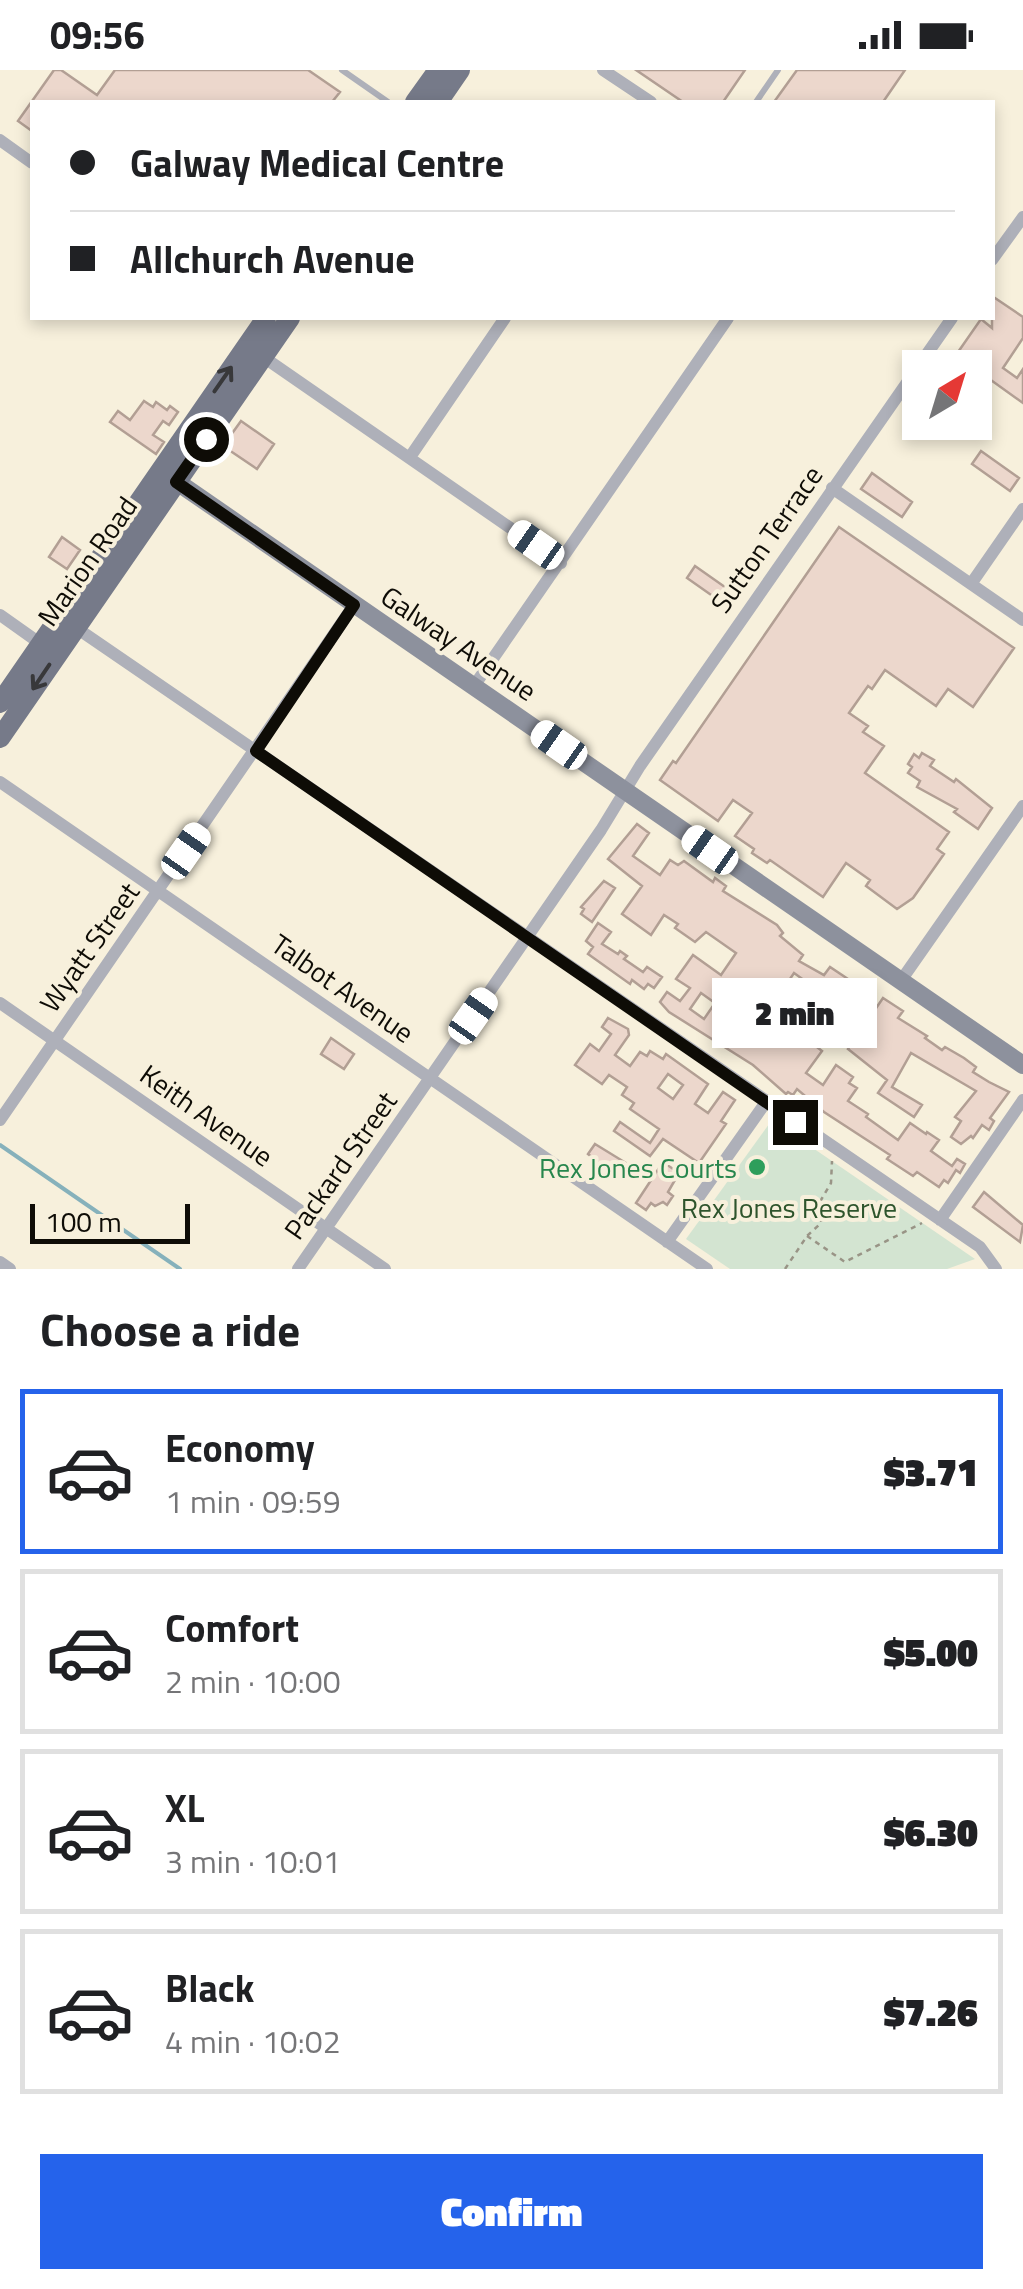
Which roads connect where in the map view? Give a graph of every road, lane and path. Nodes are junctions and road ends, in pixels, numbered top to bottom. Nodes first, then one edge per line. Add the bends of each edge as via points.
1 (342, 70) edge
2 (438, 70) edge
3 (460, 70) edge
4 (603, 70) edge
5 (778, 70) edge
6 (385, 100) edge
7 (416, 100) edge
8 (439, 100) edge
9 (647, 100) edge
10 (757, 100) edge
11 (0, 140) edge
12 (30, 162) edge
13 (1023, 217) edge
14 (995, 256) edge
15 (504, 320) edge
16 (727, 320) edge
17 (951, 320) edge
18 (271, 321) edge
19 (255, 351) junction
20 (410, 457) junction
21 (168, 476) junction
22 (832, 488) junction
23 (1023, 509) edge
24 (561, 563) junction
25 (970, 584) junction
26 (354, 605) junction
27 (0, 615) edge
28 (1023, 620) edge
29 (75, 627) junction
30 (41, 644) junction
31 (474, 686) junction
32 (0, 703) edge
33 (0, 738) edge
34 (256, 751) junction
35 (0, 782) edge
36 (625, 791) junction
37 (1023, 806) edge
38 (158, 891) junction
39 (528, 937) junction
40 (900, 982) junction
41 (0, 1003) edge
42 (55, 1040) junction
43 (1023, 1065) edge
44 (430, 1078) junction
45 (1023, 1100) edge
46 (766, 1102) junction
47 (0, 1120) edge
48 (832, 1160) dead end
49 (940, 1220) junction
50 (924, 1222) dead end
51 (326, 1229) junction
52 (807, 1236) junction
53 (667, 1242) junction
54 (0, 1262) edge
55 (10, 1269) edge
56 (298, 1269) edge
57 (384, 1269) edge
58 (707, 1269) edge
59 (785, 1269) edge
60 (996, 1269) edge

1 - 6 lane
2 - 7 main road
3 - 8 main road
4 - 9 street
5 - 10 lane
11 - 12 street
13 - 14 street
15 - 20 street
16 - 24 street
17 - 22 street, Sutton Terrace
18 - 19 main road, Marion Road
19 - 20 street
19 - 21 main road, Marion Road
20 - 24 street
21 - 26 street, Galway Avenue
21 - 29 main road, Marion Road
21 - 30 main road, Marion Road
22 - 25 street
22 - 36 street, Sutton Terrace
23 - 25 street
24 - 31 street
25 - 28 street
26 - 31 street, Galway Avenue
26 - 34 street, Wyatt Street
27 - 30 street
29 -> 33 main road, Marion Road
29 - 34 street
30 - 32 main road, Marion Road
31 - 36 street, Galway Avenue
34 - 38 street, Wyatt Street
34 - 39 street
35 - 38 street, Talbot Avenue
36 - 39 street, Packard Street
36 - 40 street, Galway Avenue
37 - 40 street
38 - 42 street, Wyatt Street
38 - 44 street, Talbot Avenue
39 - 44 street, Packard Street
39 - 46 street
40 - 43 street, Galway Avenue
41 - 42 street, Keith Avenue
42 - 47 street, Wyatt Street
42 - 51 street, Keith Avenue
44 - 51 street, Packard Street
44 - 53 street, Talbot Avenue
45 - 49 street
46 - 49 street
46 - 53 street
48 - 52 path via 822,1223
49 - 60 street via 980,1247
50 - 52 path via 845,1262
51 - 56 street, Packard Street
51 - 57 street, Keith Avenue
52 - 59 path
53 - 58 street, Talbot Avenue
54 - 55 street

